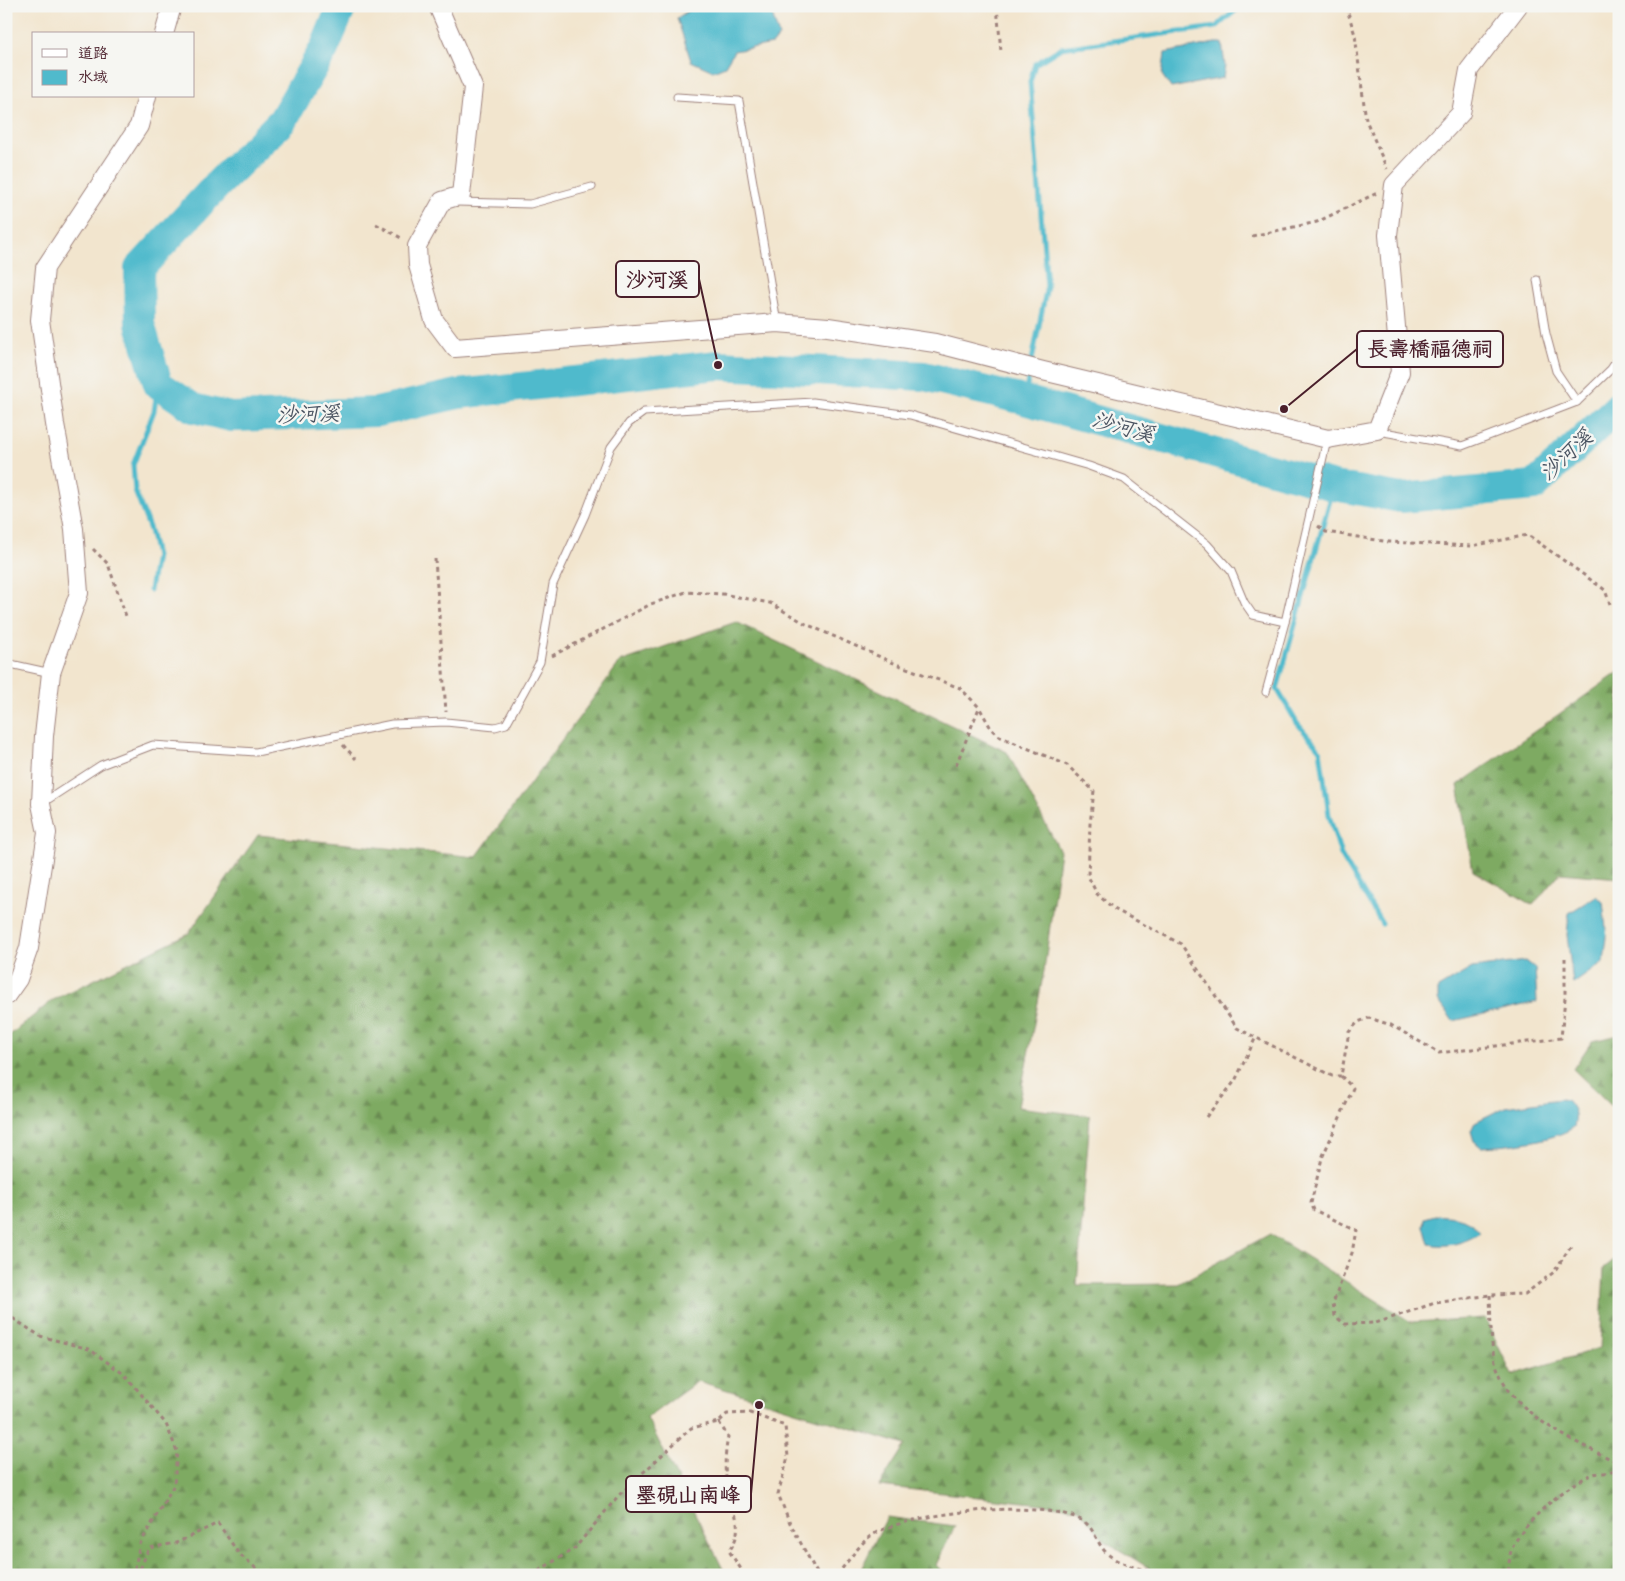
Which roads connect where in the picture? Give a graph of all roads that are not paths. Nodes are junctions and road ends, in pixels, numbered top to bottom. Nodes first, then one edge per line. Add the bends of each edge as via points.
1 (172, 6) edge
2 (438, 6) edge
3 (1518, 6) edge
4 (165, 32) edge
5 (146, 98) edge
6 (677, 98) dead end
7 (592, 187) dead end
8 (442, 201) junction
9 (1537, 280) dead end
10 (777, 323) junction
11 (1619, 358) edge
12 (1577, 402) junction
13 (1377, 430) junction
14 (1328, 439) junction
15 (1285, 622) junction
16 (6, 664) edge
17 (51, 673) junction
18 (1266, 692) dead end
19 (42, 804) junction
20 (6, 996) edge

1 - 4 street
2 - 8 street via 473,86 462,194
3 - 13 street via 1469,70 1461,113 1394,185 1388,235 1400,372
5 - 17 street via 139,126 45,268 40,320 74,529 79,593
6 - 10 lane via 739,101
7 - 8 lane via 530,204
8 - 10 street via 417,246 418,265 434,320 455,348
9 - 12 lane via 1556,371
10 - 14 street via 935,343 1043,372
11 - 12 lane
12 - 13 lane via 1462,446
13 - 14 street
14 - 15 lane
15 - 18 lane
15 - 19 lane via 1253,615 1244,602 1232,571 1207,544 1124,479 1089,466 910,415 804,402 644,412 629,423 611,447 586,515 553,584 540,662 506,724 495,727 446,722 392,724 256,752 153,746 101,765
16 - 17 lane
17 - 19 street via 44,736
19 - 20 street via 47,833 29,948 18,979

